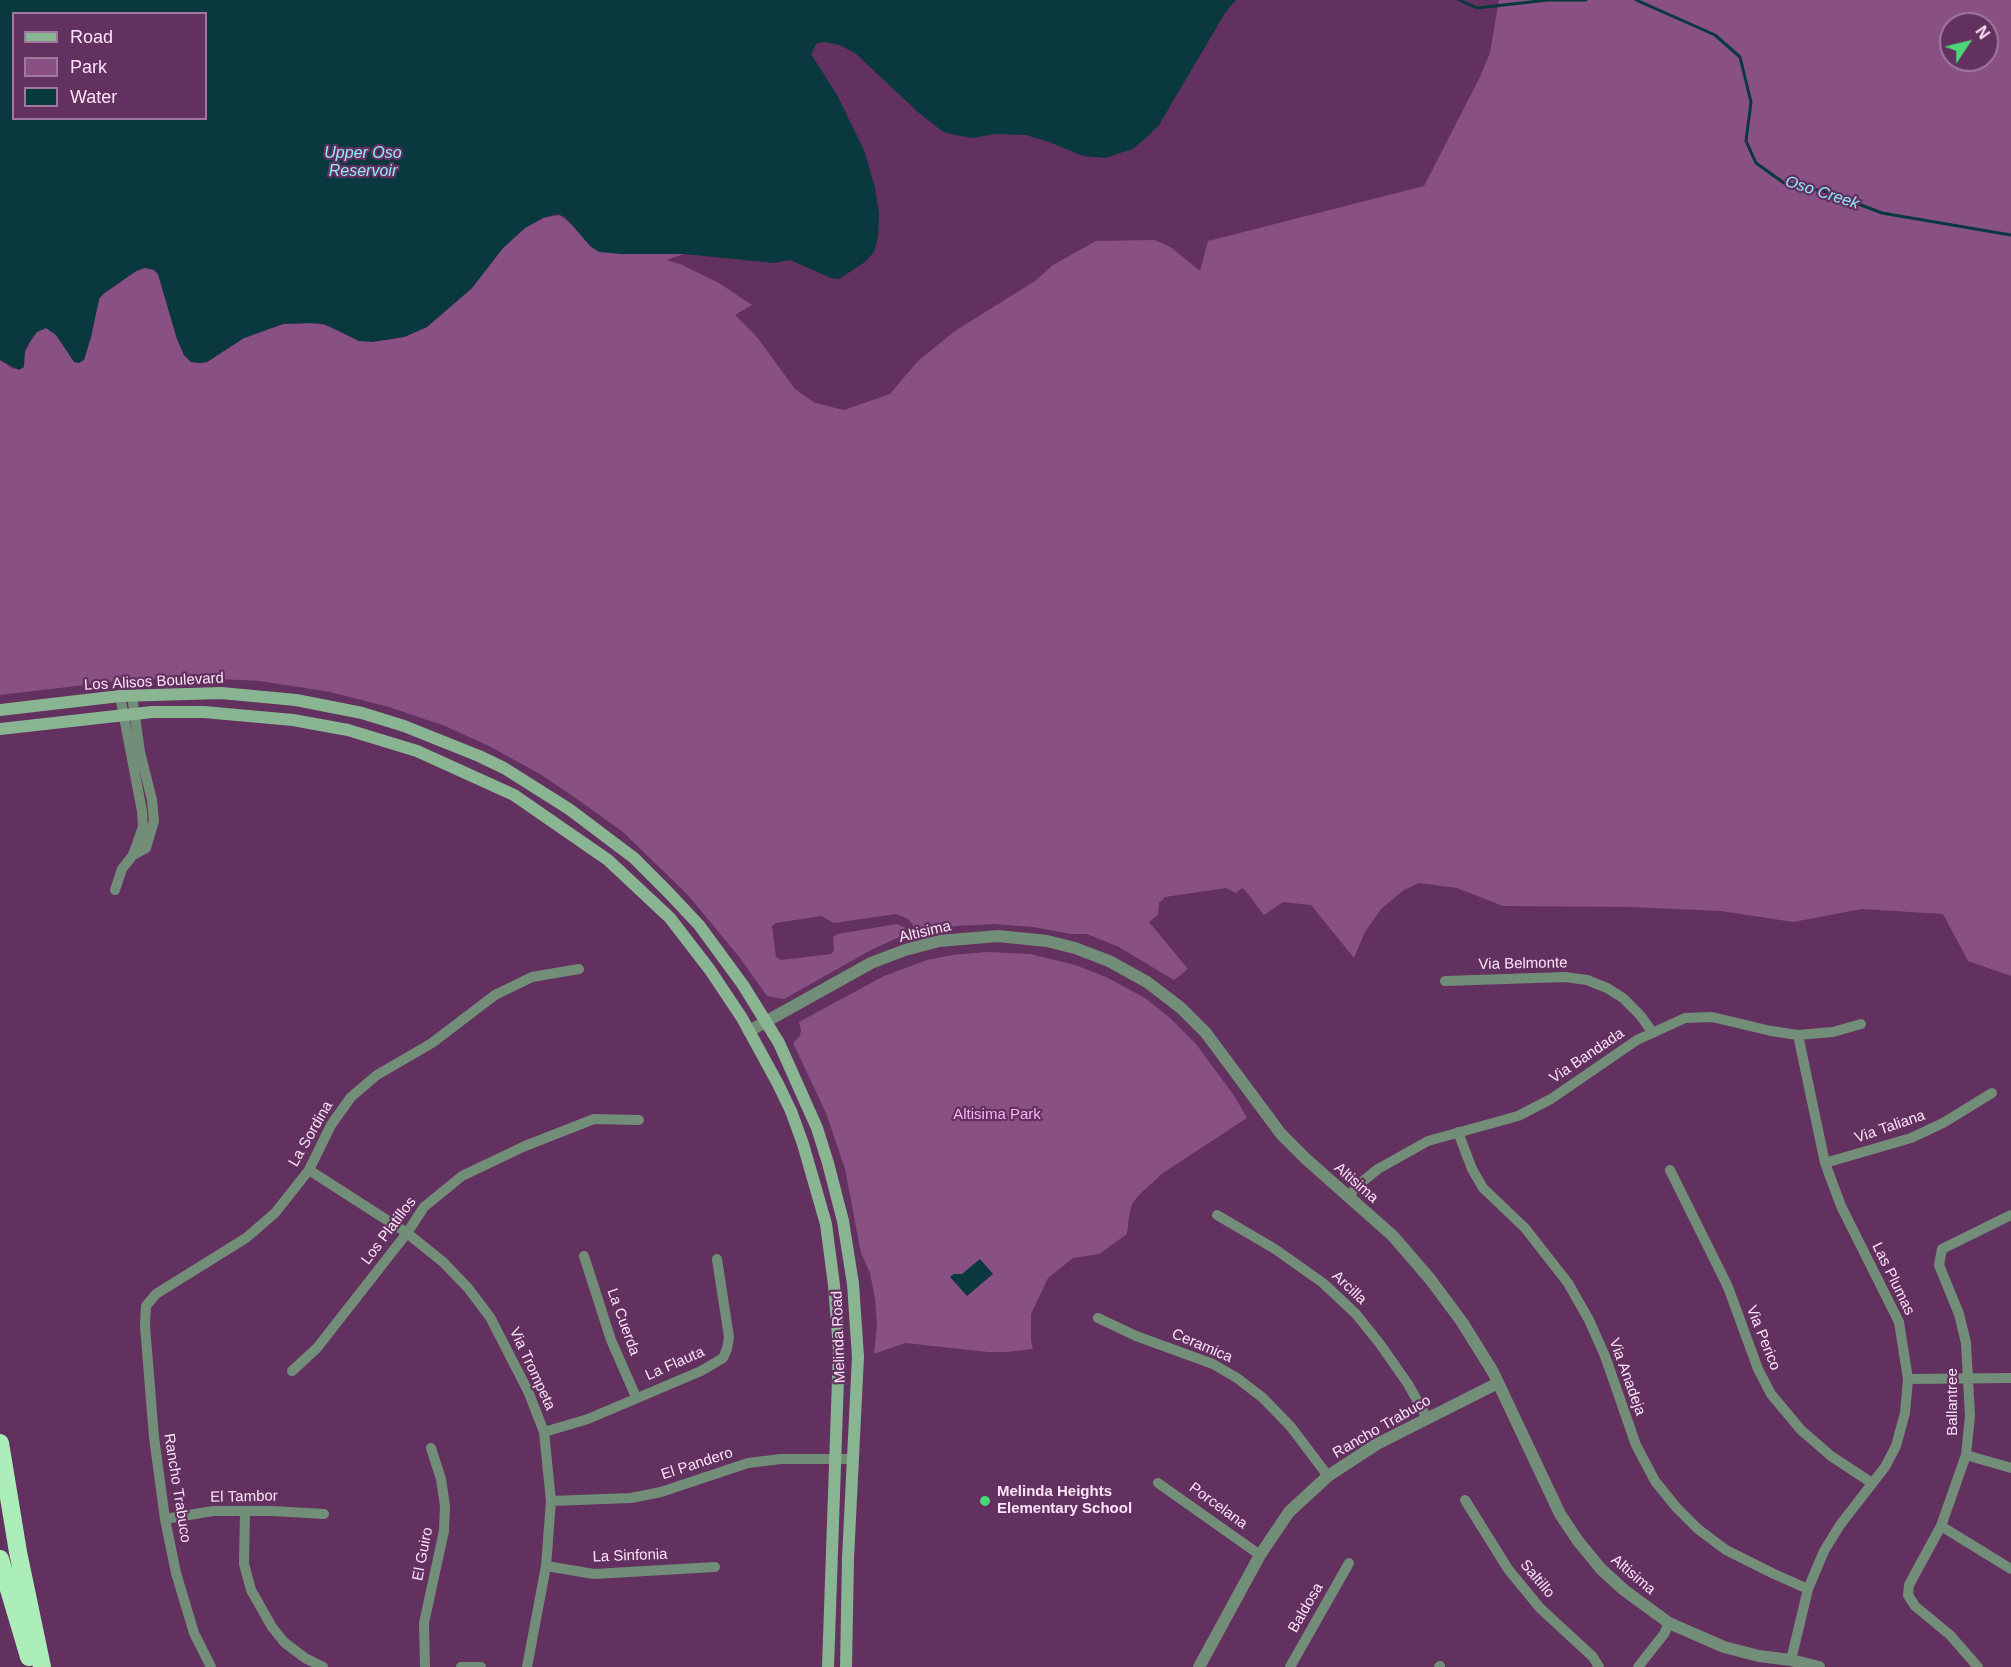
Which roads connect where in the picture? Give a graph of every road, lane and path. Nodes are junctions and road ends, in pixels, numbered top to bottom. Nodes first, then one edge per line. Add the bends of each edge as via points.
1 (126, 696) junction
2 (0, 710) edge
3 (129, 715) junction
4 (0, 729) edge
5 (115, 890) dead end
6 (579, 969) dead end
7 (1445, 981) dead end
8 (766, 1022) junction
9 (1861, 1024) dead end
10 (749, 1030) junction
11 (1653, 1033) junction
12 (1798, 1035) junction
13 (1992, 1093) dead end
14 (639, 1120) dead end
15 (1458, 1132) junction
16 (1824, 1163) junction
17 (309, 1170) junction
18 (1670, 1170) dead end
19 (1349, 1196) junction
20 (1217, 1215) dead end
21 (2011, 1215) edge
22 (407, 1233) junction
23 (584, 1256) dead end
24 (717, 1258) dead end
25 (146, 1306) joint
26 (1098, 1318) dead end
27 (292, 1371) dead end
28 (1969, 1377) junction
29 (2011, 1378) edge
30 (1908, 1379) junction
31 (1498, 1383) junction
32 (636, 1397) junction
33 (1427, 1418) junction
34 (544, 1432) junction
35 (0, 1443) edge
36 (431, 1448) dead end
37 (1966, 1455) junction
38 (835, 1459) junction
39 (852, 1459) junction
40 (2011, 1468) edge
41 (1328, 1476) junction
42 (1158, 1483) dead end
43 (1872, 1484) junction
44 (1465, 1500) dead end
45 (551, 1502) junction
46 (245, 1511) junction
47 (324, 1514) dead end
48 (165, 1519) junction
49 (1941, 1526) junction
50 (1260, 1555) junction
51 (0, 1559) edge
52 (1349, 1563) dead end
53 (546, 1566) junction
54 (715, 1567) dead end
55 (2011, 1569) edge
56 (1808, 1589) junction
57 (1669, 1623) junction
58 (1791, 1660) junction
59 (33, 1667) edge
60 (42, 1667) edge
61 (211, 1667) edge
62 (323, 1667) edge
63 (425, 1667) edge
64 (461, 1667) edge
65 (481, 1667) edge
66 (527, 1667) edge
67 (828, 1667) edge
68 (846, 1667) edge
69 (1199, 1667) edge
70 (1290, 1667) edge
71 (1599, 1667) edge
72 (1638, 1667) edge
73 (1819, 1667) edge
74 (1978, 1667) edge

1 - 2 main road, Los Alisos Boulevard
1 - 3 street
1 - 8 main road, Los Alisos Boulevard via 221,693 307,702 404,726 504,768 601,833 659,882 729,964
3 - 4 main road, Los Alisos Boulevard
3 - 5 street via 143,827
3 - 10 main road, Los Alisos Boulevard via 228,713 348,730 417,751 514,795 608,860 656,903 710,970
6 - 17 street, La Sordina via 532,977 495,995 432,1043 377,1075 351,1097 331,1125
7 - 11 street, Via Belmonte via 1566,977 1587,980 1623,998
8 - 10 street, Altisima
8 - 19 street, Altisima via 871,963 939,941 998,936 1075,948 1147,982 1181,1008 1206,1033 1281,1134
8 - 39 main road, Melinda Road via 817,1128 843,1221 853,1284 858,1357
9 - 12 street, Via Bandada via 1833,1032
10 - 38 main road, Melinda Road via 791,1111 826,1224 839,1350
11 - 12 street, Via Bandada via 1685,1018 1712,1017
11 - 15 street, Via Bandada via 1534,1108
12 - 16 street, Las Plumas
13 - 16 street, Via Taliana via 1943,1124 1911,1138
14 - 22 street, Los Platillos via 594,1119 462,1176 424,1207
15 - 19 street, Via Bandada via 1428,1141 1378,1169
15 - 56 street, Via Anadeja via 1483,1188 1525,1228 1568,1282 1605,1356 1636,1445 1655,1481 1698,1529 1726,1550
16 - 30 street, Las Plumas via 1849,1224 1899,1322
17 - 22 street, Via Trompeta
17 - 25 street, La Sordina via 275,1213 246,1238 156,1294
18 - 43 street, Via Perico via 1728,1287 1771,1394 1801,1430
19 - 31 street, Altisima via 1393,1236 1430,1279 1462,1322
20 - 33 street, Arcilla via 1313,1276 1356,1314 1408,1384
21 - 28 street, Ballantree via 1942,1249 1939,1265 1959,1314
22 - 27 street, Los Platillos via 317,1348
22 - 34 street, Via Trompeta via 443,1262 490,1317
23 - 32 street, La Cuerda via 611,1340
24 - 32 street, La Flauta via 729,1337 723,1358
25 - 48 street, Rancho Trabuco via 153,1437
26 - 41 street, Ceramica via 1213,1364 1238,1378 1291,1427
28 - 29 street
28 - 30 street
28 - 37 street, Ballantree
30 - 43 street, Las Plumas via 1905,1413 1896,1446
31 - 33 street, Rancho Trabuco
31 - 57 street, Altisima via 1560,1514 1578,1541 1624,1590
32 - 34 street, La Flauta via 588,1419
33 - 41 street, Rancho Trabuco
34 - 45 street, Via Trompeta
35 - 60 highway
36 - 63 street, El Guiro via 445,1506 444,1531 424,1623
37 - 40 street
37 - 49 street, Ballantree
38 - 39 street, El Pandero
38 - 45 street, El Pandero via 781,1458 728,1469 631,1498
38 - 67 main road, Melinda Road
39 - 68 main road, Melinda Road
41 - 50 street, Rancho Trabuco via 1289,1512
42 - 50 street, Porcelana
43 - 56 street, Las Plumas via 1824,1551
44 - 71 street, Saltillo via 1508,1569 1540,1608
45 - 53 street, Via Trompeta
46 - 47 street, El Tambor
46 - 48 street, El Tambor
46 - 62 street via 244,1564 251,1590 284,1642
48 - 61 street, Rancho Trabuco via 194,1632
49 - 55 street
49 - 74 street, Ballantree via 1913,1574 1908,1595
50 - 69 street, Rancho Trabuco
51 - 59 highway
52 - 70 street, Baldosa
53 - 54 street, La Sinfonia via 594,1574
53 - 66 street, Via Trompeta
56 - 58 street, Las Plumas
57 - 58 street, Altisima via 1724,1647
57 - 72 street
58 - 73 street, Altisima
64 - 65 street

